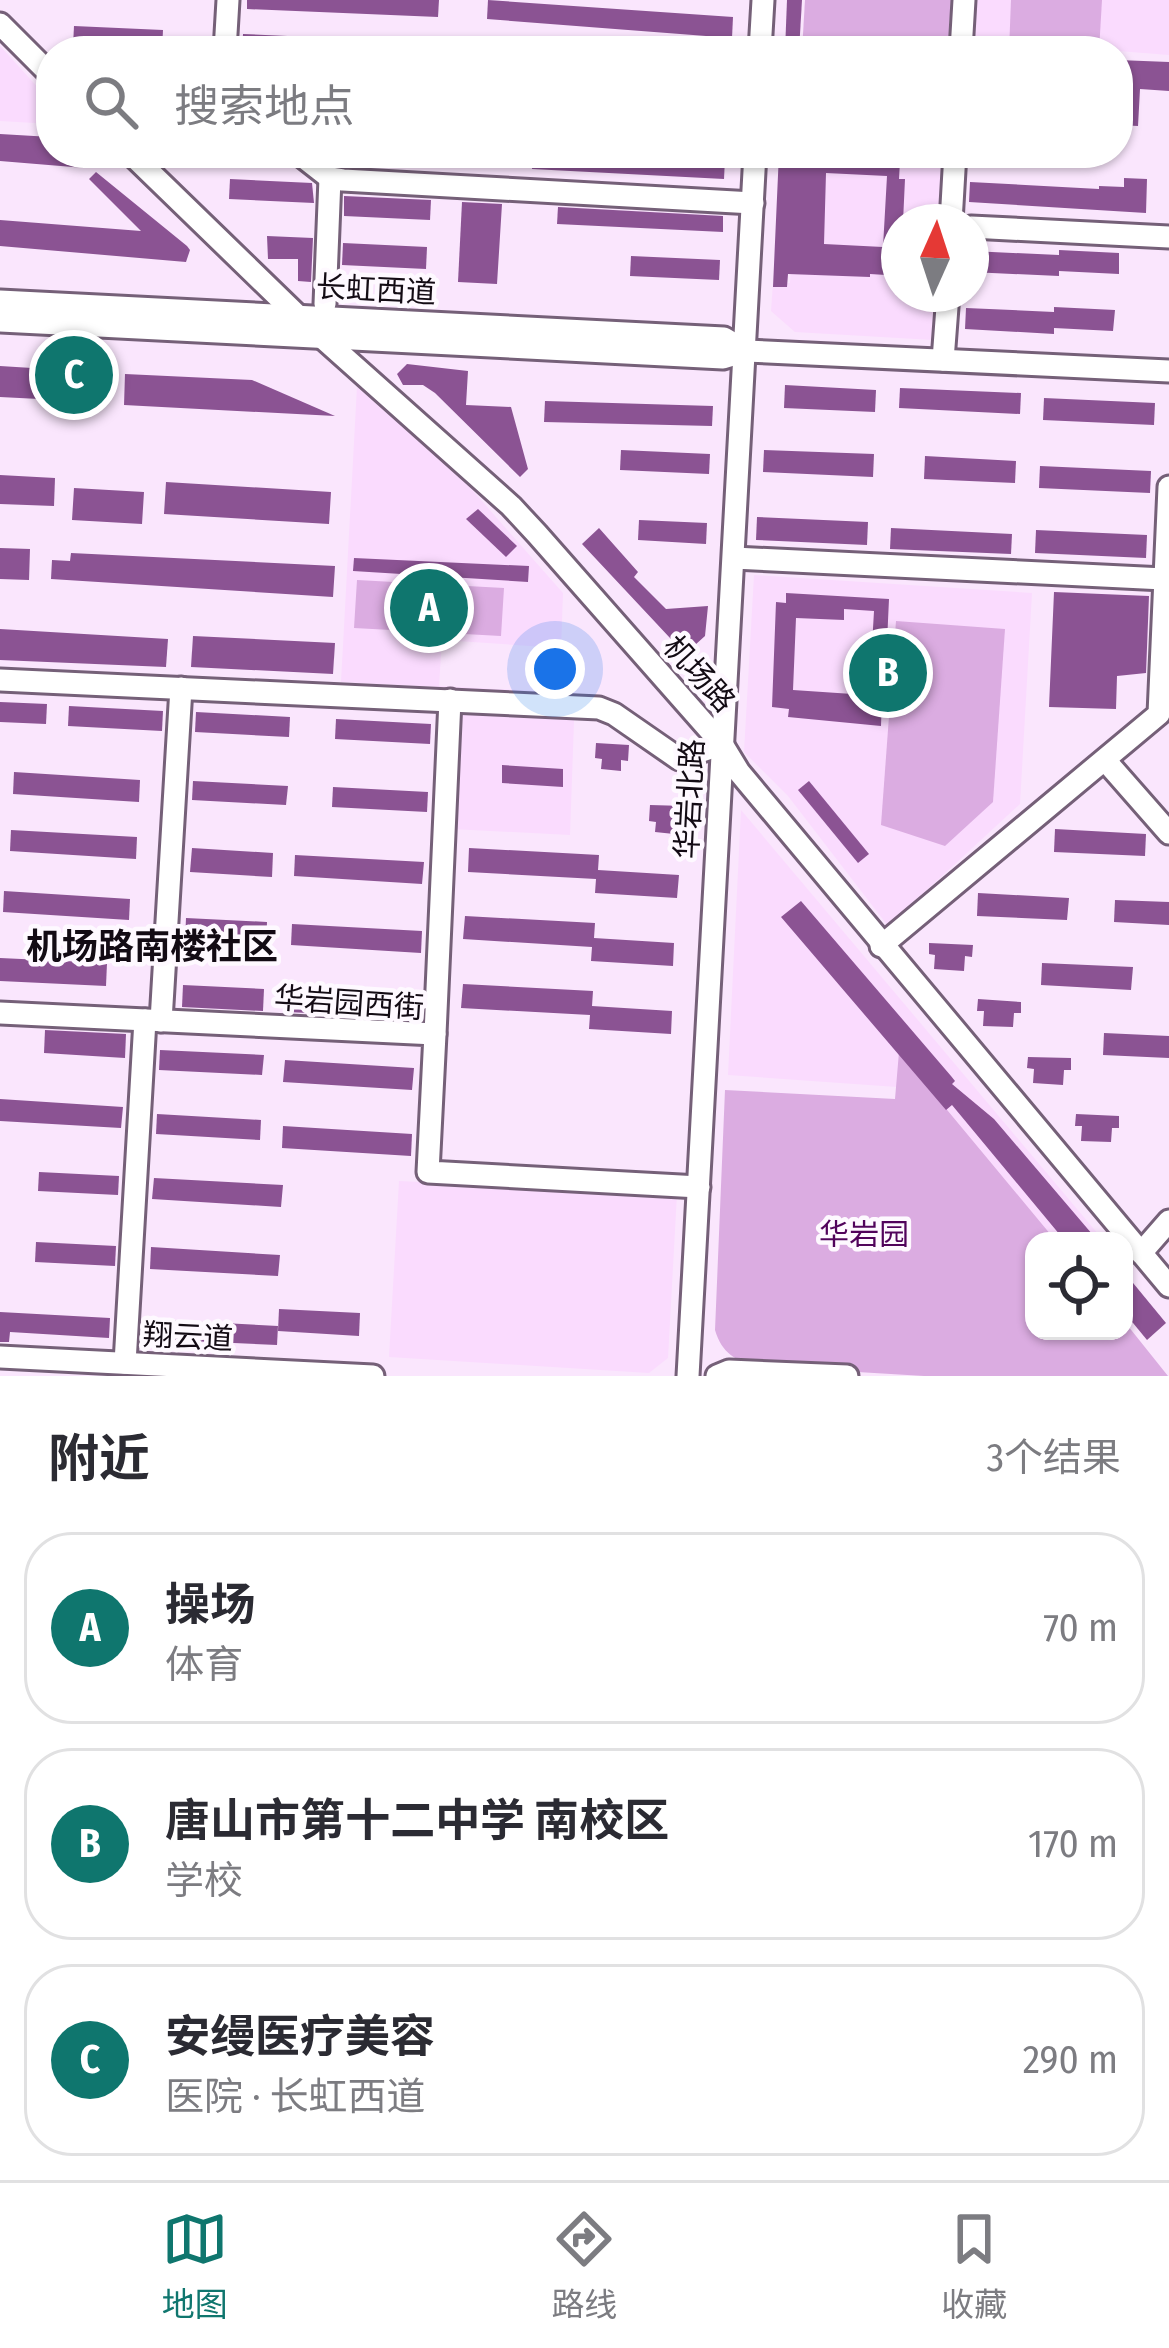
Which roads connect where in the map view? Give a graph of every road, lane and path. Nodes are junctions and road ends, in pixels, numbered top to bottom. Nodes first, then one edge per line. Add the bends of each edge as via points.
1 (228, 0) edge
2 (763, 0) edge
3 (964, 0) edge
4 (0, 24) edge
5 (226, 36) edge
6 (761, 36) edge
7 (962, 36) edge
8 (36, 60) edge
9 (145, 168) edge
10 (317, 168) edge
11 (754, 168) edge
12 (954, 168) edge
13 (330, 178) junction
14 (753, 203) junction
15 (952, 204) edge
16 (989, 228) edge
17 (1169, 237) edge
18 (0, 302) edge
19 (325, 304) junction
20 (291, 309) junction
21 (947, 312) edge
22 (0, 321) edge
23 (329, 342) junction
24 (746, 351) junction
25 (943, 360) junction
26 (1169, 371) edge
27 (1169, 487) edge
28 (734, 558) junction
29 (1164, 579) junction
30 (0, 680) edge
31 (181, 688) junction
32 (451, 700) junction
33 (1164, 714) edge
34 (722, 744) junction
35 (1105, 760) junction
36 (1169, 833) edge
37 (881, 946) junction
38 (0, 1013) edge
39 (153, 1021) junction
40 (435, 1034) junction
41 (699, 1187) junction
42 (1169, 1220) edge
43 (1142, 1253) junction
44 (1169, 1286) edge
45 (0, 1357) edge
46 (125, 1364) junction
47 (373, 1376) edge
48 (688, 1376) edge
49 (717, 1376) edge
50 (847, 1376) edge

1 - 5 street
2 - 6 street
3 - 7 street
4 - 8 street
9 - 20 street, 机场路
10 - 13 street
11 - 14 street, 华岩北路
12 - 15 street
13 - 14 street
13 - 19 street
14 - 24 street, 华岩北路
16 - 17 street
18 - 20 street, 长虹西道
19 - 20 street
19 - 24 street via 724,329
20 - 23 street, 机场路
20 - 24 street, 长虹西道 via 721,338
21 - 25 street
22 - 23 street, 长虹西道
23 - 24 street, 长虹西道 via 724,358
23 - 34 street, 机场路 via 511,506
24 - 25 street, 长虹西道
24 - 28 street, 华岩北路
25 - 26 street, 长虹西道
27 - 29 street
28 - 29 street
28 - 34 street, 华岩北路
29 - 33 street
30 - 31 street
31 - 32 street
31 - 39 street
32 - 34 street via 599,708 679,759
32 - 40 street
33 - 35 street
34 - 37 street, 机场路
34 - 41 street, 华岩北路
35 - 36 street
35 - 37 street
37 - 43 street, 机场路
38 - 39 street, 华岩园西街
39 - 40 street, 华岩园西街
39 - 46 street
40 - 41 street, 华岩园西街 via 428,1172
41 - 48 street, 华岩北路
42 - 43 street
43 - 44 street, 机场路
45 - 46 street, 翔云道
46 - 47 street, 翔云道
49 - 50 street

